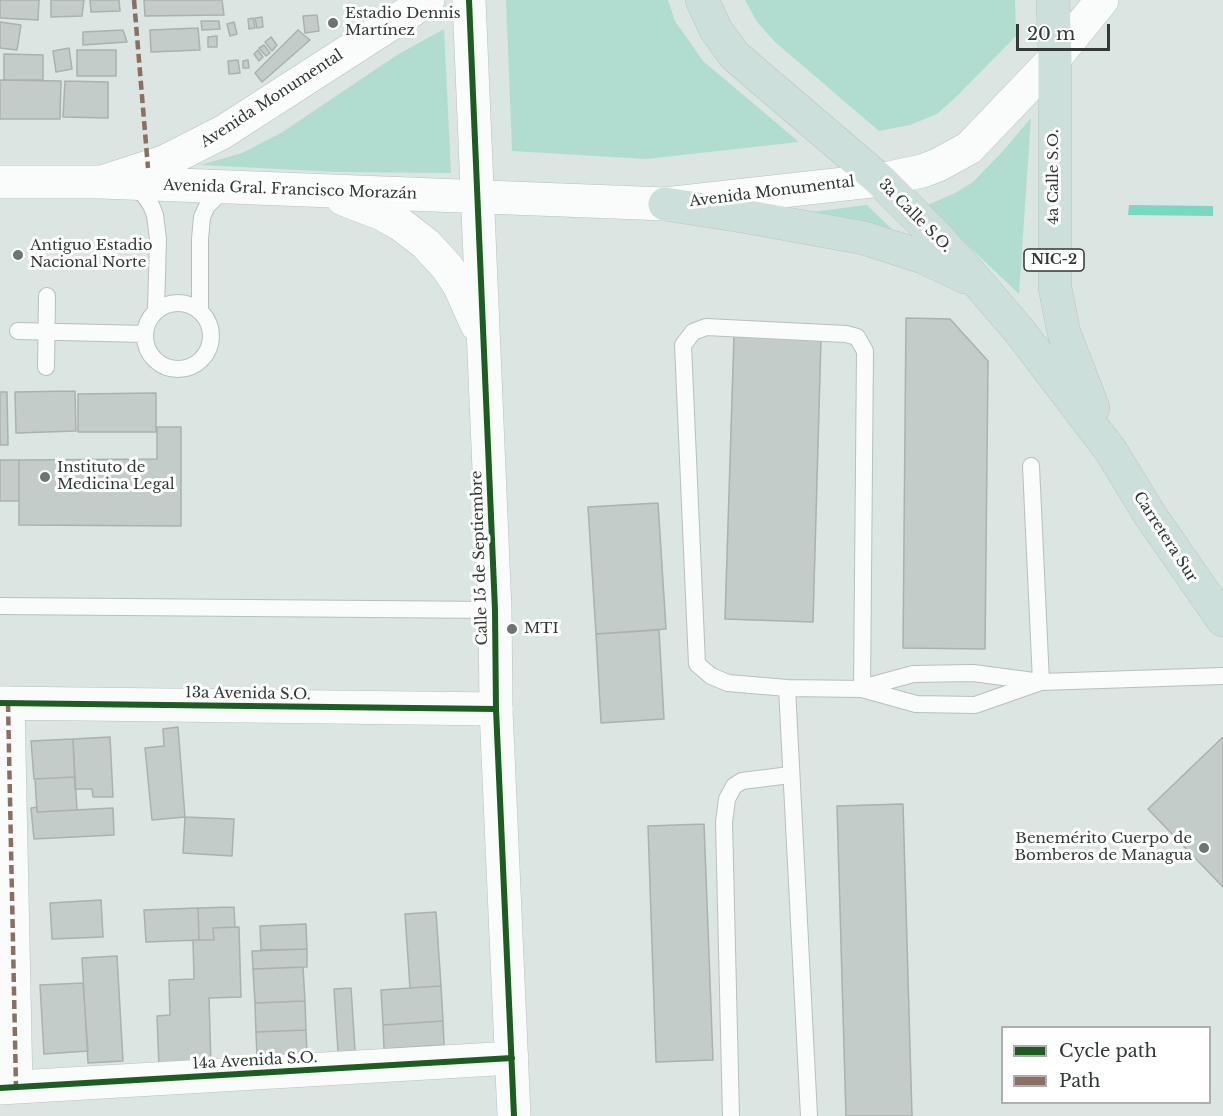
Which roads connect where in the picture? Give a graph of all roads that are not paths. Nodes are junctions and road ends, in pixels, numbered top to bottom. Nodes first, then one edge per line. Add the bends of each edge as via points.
1 (428, 0) edge
2 (469, 0) edge
3 (702, 0) edge
4 (1053, 0) edge
5 (1102, 0) edge
6 (1055, 58) junction
7 (880, 180) junction
8 (0, 182) edge
9 (115, 183) junction
10 (227, 186) junction
11 (310, 190) junction
12 (478, 197) junction
13 (665, 204) junction
14 (980, 285) junction
15 (47, 296) dead end
16 (156, 310) junction
17 (200, 310) junction
18 (18, 331) dead end
19 (46, 332) junction
20 (145, 334) junction
21 (484, 339) junction
22 (46, 367) dead end
23 (1111, 452) junction
24 (1031, 466) dead end
25 (0, 606) edge
26 (495, 610) junction
27 (1223, 620) edge
28 (1223, 676) edge
29 (1041, 682) junction
30 (787, 688) junction
31 (862, 689) junction
32 (4, 703) edge
33 (496, 709) junction
34 (790, 776) junction
35 (512, 1058) junction
36 (8, 1088) edge
37 (514, 1116) edge
38 (731, 1116) edge
39 (809, 1116) edge

1 - 9 street, Avenida Monumental via 223,132
2 - 12 street, Calle 15 de Septiembre
3 - 7 highway, 3a Calle S.O. / NIC-2 via 716,30 735,56
4 - 6 highway, 4a Calle S.O. / NIC-2
5 - 6 street, Avenida Monumental
6 - 7 street, Avenida Monumental via 969,148 922,171
6 - 23 highway, 4a Calle S.O. / NIC-2 via 1055,288 1064,333
7 - 13 street, Avenida Monumental
7 - 14 highway, 3a Calle S.O. / NIC-2
8 - 9 street, Avenida Monumental
9 - 10 street, Avenida Gral. Francisco Morazán
9 - 16 lane via 144,195 155,215
10 - 11 street, Avenida Gral. Francisco Morazán
10 - 17 lane via 207,206 202,217
11 - 12 street, Avenida Gral. Francisco Morazán
11 - 21 street via 372,210 426,244 459,285
12 - 13 street, Avenida Monumental
12 - 21 street, Calle 15 de Septiembre
13 - 14 highway via 864,238 922,257
14 - 23 highway, 3a Calle S.O. / NIC-2
15 - 19 lane
16 - 17 lane via 176,302
16 - 20 lane via 149,318
17 - 20 lane via 212,334 210,346 205,356 186,369 163,366 154,359 147,349
18 - 19 lane
19 - 20 lane
19 - 22 lane
21 - 26 street, Calle 15 de Septiembre
23 - 27 highway, Carretera Sur / NIC-2
24 - 29 lane
25 - 26 lane
26 - 33 street, Calle 15 de Septiembre
28 - 29 lane
29 - 31 lane via 973,673 913,674
29 - 31 lane via 975,705 916,704
30 - 31 lane
30 - 31 lane via 728,683 697,664 683,345 693,332 705,327 846,334 857,337 865,351
30 - 34 lane
32 - 33 street, 13a Avenida S.O.
32 - 36 street
33 - 35 street, Calle 15 de Septiembre
34 - 38 lane via 742,781 727,799 724,822
34 - 39 lane
35 - 36 street, 14a Avenida S.O.
35 - 37 street, Calle 15 de Septiembre

